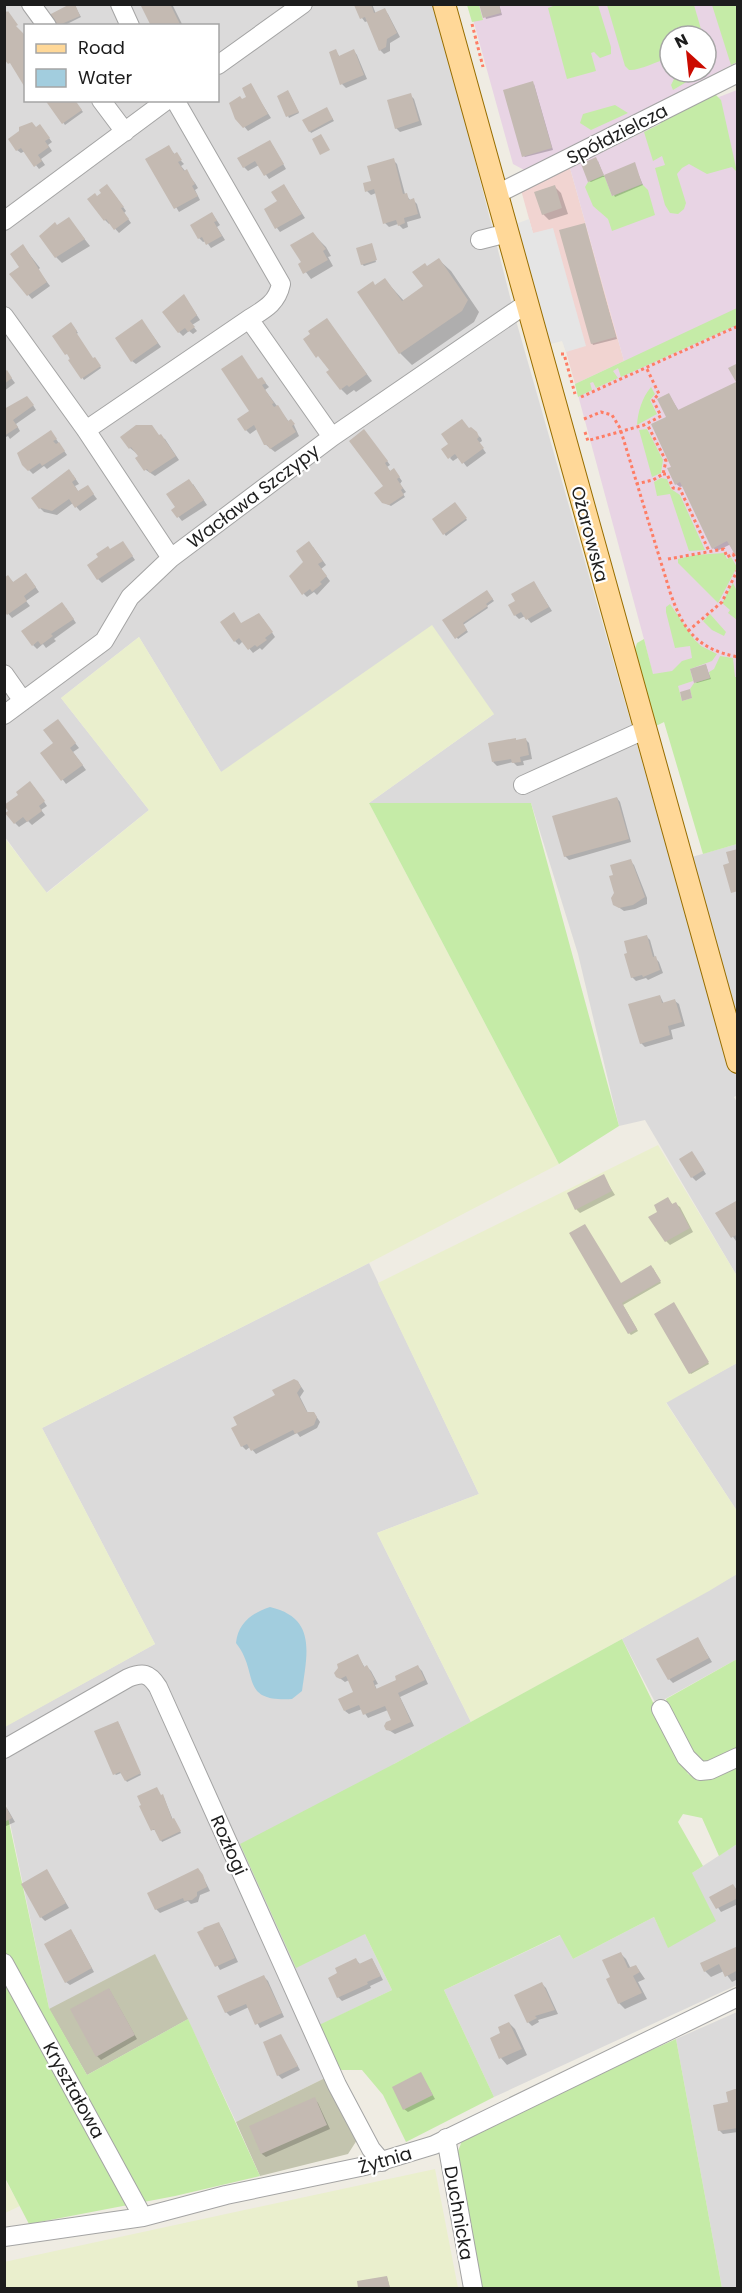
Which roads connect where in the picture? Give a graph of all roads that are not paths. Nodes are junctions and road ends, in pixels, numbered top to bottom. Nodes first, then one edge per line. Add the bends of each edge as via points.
1 (31, 4) edge
2 (120, 4) edge
3 (303, 4) edge
4 (444, 4) edge
5 (45, 24) edge
6 (129, 24) edge
7 (219, 64) edge
8 (738, 74) edge
9 (102, 102) edge
10 (164, 102) edge
11 (176, 102) edge
12 (125, 132) junction
13 (497, 194) junction
14 (4, 221) edge
15 (508, 233) junction
16 (480, 240) dead end
17 (526, 304) junction
18 (4, 316) edge
19 (249, 320) junction
20 (86, 430) junction
21 (332, 437) junction
22 (171, 558) junction
23 (4, 674) edge
24 (23, 700) junction
25 (4, 715) edge
26 (644, 730) junction
27 (523, 786) dead end
28 (738, 1062) edge
29 (661, 1709) dead end
30 (4, 1749) edge
31 (738, 1757) edge
32 (4, 1963) edge
33 (738, 1997) edge
34 (446, 2138) junction
35 (382, 2162) junction
36 (143, 2217) junction
37 (4, 2237) edge
38 (473, 2289) edge

1 - 5 street
2 - 6 street
3 - 7 street
4 - 13 main road, Ożarowska
8 - 13 street, Spółdzielcza
9 - 12 street
10 - 12 street
11 - 19 street via 279,278 279,296
12 - 14 street
13 - 15 main road, Ożarowska
15 - 16 street
15 - 17 main road, Ożarowska
17 - 21 street, Wacława Szczypy
17 - 26 main road, Ożarowska
18 - 20 street
19 - 20 street
19 - 21 street
20 - 22 street
21 - 22 street, Wacława Szczypy
22 - 24 street, Wacława Szczypy via 130,597 104,641
23 - 24 street
24 - 25 street, Wacława Szczypy
26 - 27 street
26 - 28 main road, Ożarowska
29 - 31 street via 686,1757 700,1771
30 - 35 street, Rozłogi via 128,1678 142,1673 152,1676 337,2085
32 - 36 street, Kryształowa
33 - 34 street, Żytnia
34 - 35 street, Żytnia
34 - 38 street, Duchnicka
35 - 36 street, Żytnia
36 - 37 street, Żytnia

